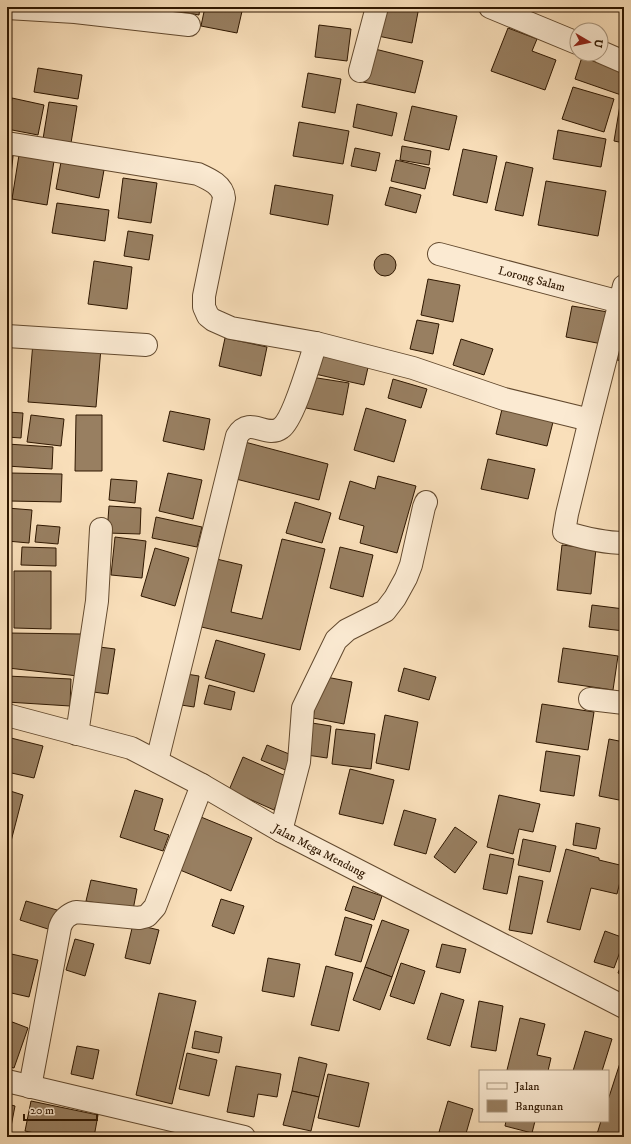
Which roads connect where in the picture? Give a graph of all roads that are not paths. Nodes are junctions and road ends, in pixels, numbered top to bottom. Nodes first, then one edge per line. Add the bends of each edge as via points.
1 (377, 7) edge
2 (490, 7) edge
3 (7, 8) edge
4 (189, 24) dead end
5 (569, 40) edge
6 (609, 55) edge
7 (624, 62) edge
8 (360, 71) dead end
9 (7, 143) edge
10 (439, 254) dead end
11 (623, 297) edge
12 (7, 336) edge
13 (316, 343) junction
14 (146, 345) dead end
15 (590, 420) junction
16 (426, 502) dead end
17 (101, 529) dead end
18 (624, 543) edge
19 (590, 699) dead end
20 (624, 703) edge
21 (7, 715) edge
22 (77, 734) junction
23 (157, 762) junction
24 (202, 785) junction
25 (281, 831) junction
26 (624, 1007) edge
27 (7, 1081) edge
28 (30, 1087) junction
29 (244, 1137) edge

1 - 8 street
2 - 5 street
3 - 4 street
6 - 7 street
9 - 13 street via 198,174 209,179 220,188 224,198 204,296 204,307 208,316 231,328
10 - 11 street, Lorong Salam
11 - 15 street
12 - 14 street
13 - 15 street via 413,368 504,399
13 - 23 street via 296,402 284,426 276,431 245,428 240,430 237,436
15 - 18 street via 564,532 610,543
16 - 25 street via 411,565 395,598 384,611 347,630 336,640 303,708 298,762
17 - 22 street via 96,601
19 - 20 street
21 - 22 street, Jalan Mega Mendung
22 - 23 street, Jalan Mega Mendung via 131,748
23 - 24 street, Jalan Mega Mendung
24 - 25 street, Jalan Mega Mendung
24 - 28 street via 155,907 147,916 139,918 76,912 63,920
25 - 26 street, Jalan Mega Mendung
27 - 28 street
28 - 29 street

